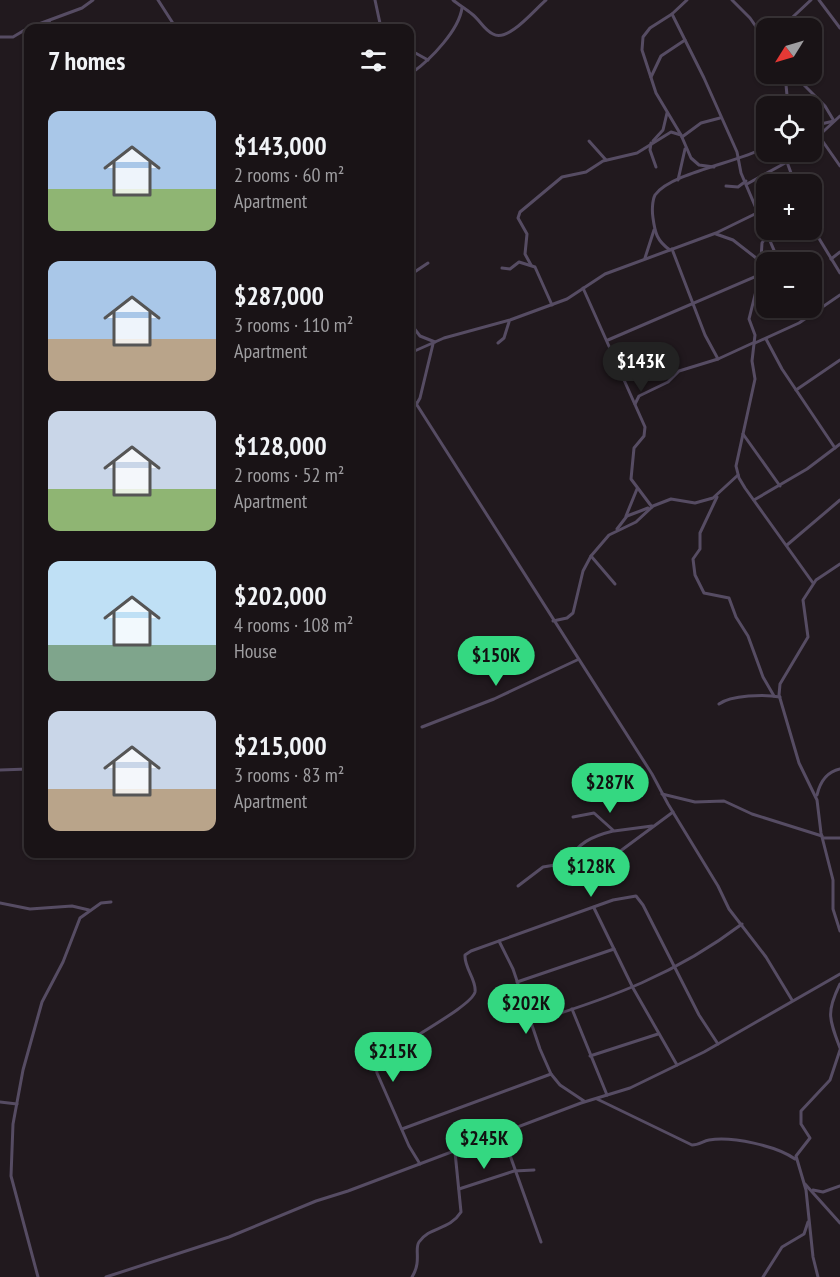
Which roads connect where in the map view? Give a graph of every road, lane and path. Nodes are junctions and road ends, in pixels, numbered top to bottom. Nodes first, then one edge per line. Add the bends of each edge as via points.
1 (158, 0) edge
2 (375, 0) edge
3 (453, 0) edge
4 (546, 0) edge
5 (687, 0) edge
6 (732, 0) edge
7 (811, 0) edge
8 (819, 0) edge
9 (90, 1) edge
10 (462, 7) junction
11 (672, 14) junction
12 (791, 18) edge
13 (49, 21) junction
14 (40, 24) edge
15 (50, 24) edge
16 (173, 24) edge
17 (381, 24) edge
18 (756, 27) edge
19 (840, 28) edge
20 (24, 30) edge
21 (0, 37) edge
22 (686, 39) junction
23 (414, 52) edge
24 (428, 60) junction
25 (414, 71) edge
26 (651, 78) junction
27 (803, 84) edge
28 (667, 111) junction
29 (840, 116) edge
30 (720, 118) junction
31 (834, 121) junction
32 (822, 124) edge
33 (822, 133) edge
34 (682, 136) junction
35 (822, 140) edge
36 (590, 141) dead end
37 (652, 142) junction
38 (686, 146) junction
39 (756, 151) edge
40 (739, 159) junction
41 (606, 160) junction
42 (787, 162) joint
43 (840, 166) edge
44 (656, 167) dead end
45 (714, 167) junction
46 (791, 174) edge
47 (678, 180) junction
48 (746, 183) junction
49 (726, 186) dead end
50 (756, 205) edge
51 (756, 213) edge
52 (654, 230) junction
53 (714, 234) junction
54 (820, 240) edge
55 (671, 249) junction
56 (840, 252) edge
57 (645, 258) junction
58 (756, 258) edge
59 (831, 259) junction
60 (428, 263) dead end
61 (531, 265) junction
62 (502, 268) dead end
63 (414, 272) edge
64 (840, 273) edge
65 (756, 277) edge
66 (583, 288) junction
67 (756, 291) edge
68 (840, 295) edge
69 (552, 305) junction
70 (693, 305) junction
71 (510, 320) junction
72 (803, 320) joint
73 (414, 329) edge
74 (766, 339) junction
75 (608, 340) junction
76 (435, 343) junction
77 (498, 343) dead end
78 (754, 343) junction
79 (414, 351) edge
80 (718, 359) junction
81 (840, 360) edge
82 (796, 390) junction
83 (414, 401) edge
84 (635, 404) junction
85 (416, 405) junction
86 (743, 434) junction
87 (840, 444) edge
88 (835, 448) junction
89 (738, 475) junction
90 (780, 486) junction
91 (637, 489) junction
92 (718, 496) junction
93 (754, 500) junction
94 (840, 500) edge
95 (651, 507) junction
96 (626, 518) junction
97 (617, 530) junction
98 (787, 545) junction
99 (591, 556) junction
100 (840, 564) edge
101 (615, 584) dead end
102 (813, 584) junction
103 (553, 621) junction
104 (578, 660) junction
105 (774, 696) junction
106 (780, 697) junction
107 (719, 704) dead end
108 (422, 727) dead end
109 (24, 769) edge
110 (840, 769) edge
111 (0, 770) edge
112 (662, 794) junction
113 (816, 796) junction
114 (673, 812) junction
115 (573, 817) dead end
116 (653, 826) junction
117 (615, 831) junction
118 (822, 837) junction
119 (840, 838) edge
120 (568, 863) junction
121 (518, 886) dead end
122 (111, 902) dead end
123 (0, 903) edge
124 (594, 908) junction
125 (89, 910) junction
126 (742, 924) junction
127 (840, 931) edge
128 (499, 941) junction
129 (614, 949) junction
130 (675, 968) junction
131 (840, 974) edge
132 (517, 982) junction
133 (840, 984) edge
134 (633, 988) junction
135 (792, 1000) junction
136 (572, 1009) junction
137 (532, 1022) junction
138 (658, 1034) junction
139 (717, 1044) junction
140 (840, 1049) edge
141 (590, 1056) junction
142 (678, 1065) junction
143 (551, 1074) junction
144 (607, 1095) junction
145 (595, 1098) junction
146 (585, 1101) junction
147 (0, 1102) edge
148 (17, 1104) junction
149 (402, 1129) junction
150 (502, 1133) junction
151 (456, 1151) junction
152 (795, 1159) junction
153 (420, 1164) junction
154 (534, 1170) dead end
155 (514, 1171) junction
156 (804, 1182) junction
157 (840, 1185) edge
158 (459, 1189) junction
159 (813, 1190) junction
160 (809, 1217) junction
161 (840, 1223) edge
162 (541, 1242) dead end
163 (38, 1277) edge
164 (106, 1277) edge
165 (412, 1277) edge
166 (763, 1277) edge
167 (818, 1277) edge

1 - 16 street
2 - 17 street
3 - 10 street
4 - 10 street via 514,30 498,36
5 - 11 street
6 - 18 street
7 - 12 street
8 - 19 street
9 - 13 street
10 - 24 street via 458,20
11 - 22 street
11 - 26 street via 650,28 640,43
13 - 14 street
13 - 15 street
20 - 21 street via 13,37
22 - 26 street via 661,56
22 - 30 street
23 - 24 street
24 - 25 street
26 - 28 street
27 - 31 street
28 - 34 street
28 - 37 street via 663,129
29 - 31 street
30 - 34 street via 701,123
30 - 40 street
31 - 32 street
31 - 33 street
34 - 37 street via 671,132
34 - 38 street
35 - 43 street
36 - 41 street
37 - 41 street via 637,153
37 - 44 street via 650,150
38 - 45 street via 693,161
38 - 47 street
39 - 40 street
40 - 45 street
40 - 48 street
41 - 61 street via 586,172 562,177 520,212 518,218 527,234 525,254
42 - 46 street
42 - 48 street
45 - 47 street
47 - 52 street via 655,196
48 - 49 street
48 - 50 street
51 - 53 street
52 - 55 street via 659,241
52 - 57 street
53 - 55 street
53 - 58 street via 733,240
54 - 59 street
55 - 57 street
55 - 70 street
56 - 59 street
57 - 66 street via 605,274
59 - 64 street
60 - 63 street
61 - 62 street via 519,262 510,269
61 - 69 street
65 - 70 street
66 - 69 street
66 - 75 street
67 - 78 street via 749,319
68 - 72 street
69 - 71 street
70 - 75 street
70 - 80 street
71 - 76 street via 453,334
71 - 77 street via 504,338
72 - 74 street
73 - 76 street
74 - 78 street
74 - 82 street
75 - 84 street
76 - 79 street
76 - 85 street
78 - 80 street
78 - 86 street via 755,379
80 - 84 street via 679,371 668,382 639,396
81 - 82 street
82 - 88 street
83 - 85 street
84 - 91 street via 646,432 634,448 631,479
85 - 103 street
86 - 89 street via 736,466
86 - 90 street
87 - 88 street
88 - 90 street
89 - 92 street
89 - 93 street
90 - 93 street
91 - 95 street
91 - 96 street
92 - 95 street via 696,503 671,499
92 - 105 street via 700,533 700,549 693,559 695,575 704,593 729,598
93 - 98 street
94 - 98 street
95 - 96 street
95 - 97 street via 636,522
96 - 97 street
97 - 99 street
98 - 102 street
99 - 101 street
99 - 103 street via 583,571 573,613
100 - 102 street
102 - 106 street via 802,604 807,640 780,684
103 - 104 street
104 - 108 street via 495,699
104 - 112 street
105 - 106 street
105 - 107 street via 733,698
106 - 113 street via 799,763
109 - 111 street
110 - 113 street via 824,778
112 - 114 street
112 - 118 street via 695,802 724,801
113 - 118 street
114 - 116 street
114 - 126 street via 729,909
115 - 117 street via 594,813
116 - 117 street
116 - 120 street via 615,855
117 - 120 street via 581,843
118 - 119 street
118 - 127 street
120 - 121 street via 543,867
122 - 125 street
123 - 125 street via 30,909 72,906
124 - 128 street
124 - 129 street
124 - 130 street via 633,895 639,898
125 - 148 street via 80,918 42,1002
126 - 130 street
126 - 135 street
128 - 132 street
128 - 149 street via 465,956 475,990 469,999 376,1065
129 - 132 street
129 - 134 street
130 - 134 street
130 - 139 street
131 - 135 street
132 - 137 street
133 - 140 street via 830,1004 831,1024
134 - 136 street
134 - 138 street
135 - 139 street
136 - 137 street
136 - 141 street
137 - 143 street
138 - 141 street
138 - 142 street
139 - 142 street
140 - 152 street via 830,1080 801,1111 801,1124 810,1138
141 - 144 street
142 - 144 street
143 - 146 street via 560,1086
143 - 149 street
144 - 145 street
145 - 146 street
145 - 152 street via 692,1145 720,1140 766,1145
146 - 150 street
147 - 148 street
148 - 163 street via 11,1176
149 - 153 street
150 - 151 street
150 - 155 street
151 - 153 street
151 - 158 street
152 - 156 street
153 - 164 street via 229,1237
154 - 155 street
155 - 158 street
155 - 162 street
156 - 159 street
156 - 160 street
157 - 159 street
158 - 165 street via 460,1212 452,1223 432,1231 419,1242 419,1263
159 - 161 street
160 - 166 street via 804,1234 782,1247
160 - 167 street

